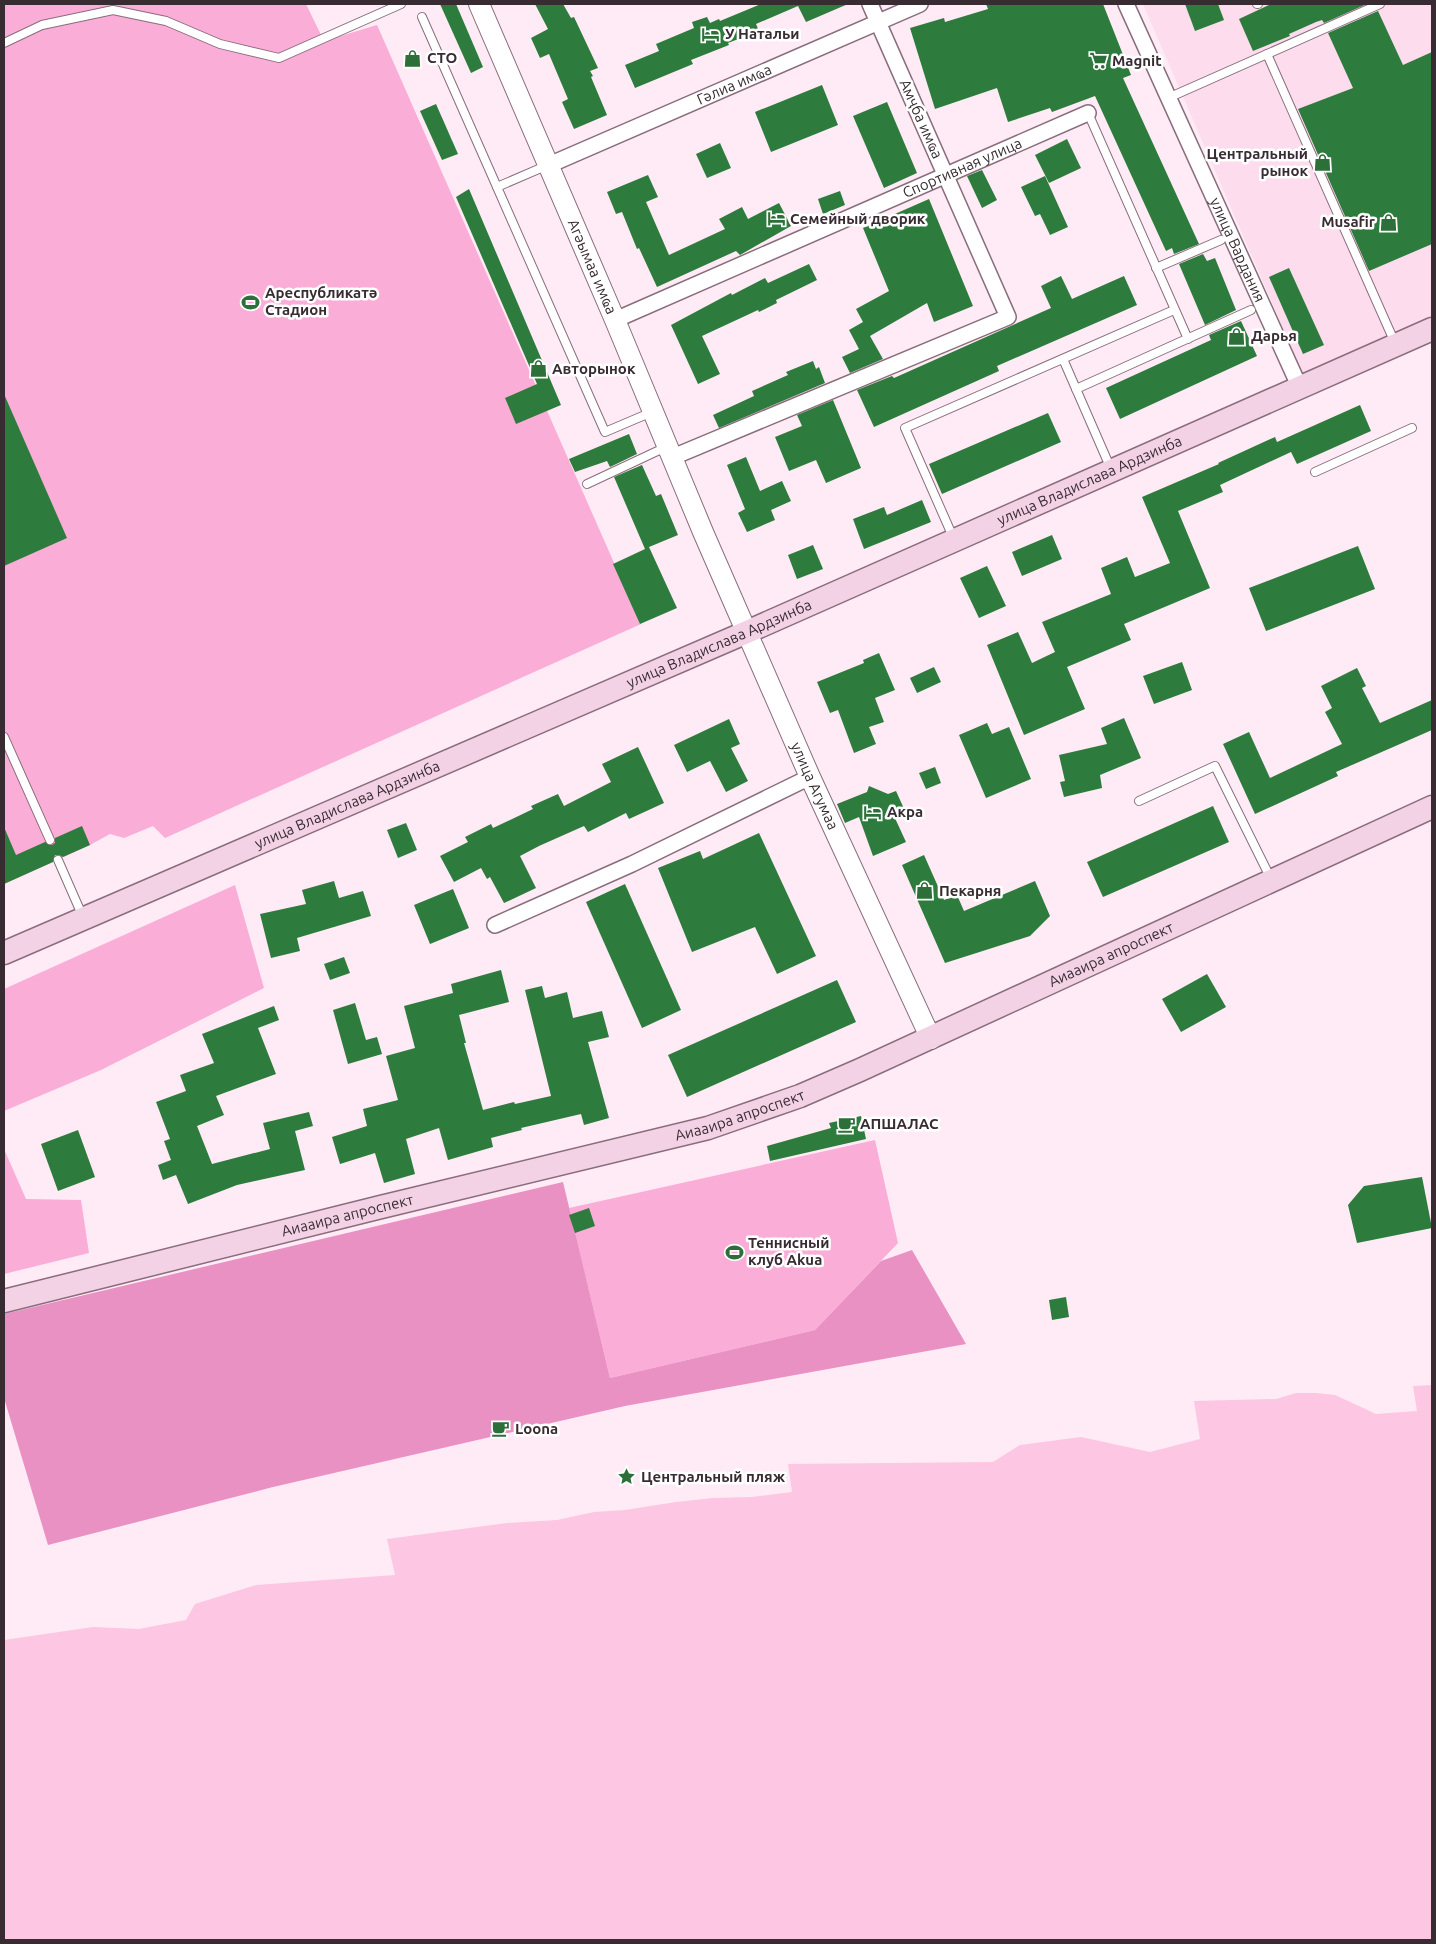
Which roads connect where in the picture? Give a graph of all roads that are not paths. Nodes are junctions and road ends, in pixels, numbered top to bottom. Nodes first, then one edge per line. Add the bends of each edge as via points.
1 (401, 4) edge
2 (479, 4) edge
3 (870, 4) edge
4 (920, 4) edge
5 (1126, 4) edge
6 (1380, 4) edge
7 (422, 17) dead end
8 (878, 22) junction
9 (4, 44) edge
10 (1267, 54) junction
11 (1168, 98) junction
12 (1088, 113) joint
13 (549, 165) junction
14 (946, 176) junction
15 (497, 187) junction
16 (1220, 240) dead end
17 (1156, 268) junction
18 (1174, 310) junction
19 (1252, 310) dead end
20 (615, 320) junction
21 (1432, 329) edge
22 (1188, 339) junction
23 (1396, 345) junction
24 (1063, 359) junction
25 (1300, 388) junction
26 (1076, 389) junction
27 (654, 411) junction
28 (1412, 428) dead end
29 (670, 452) junction
30 (1112, 471) junction
31 (1315, 472) dead end
32 (587, 484) dead end
33 (703, 532) joint
34 (954, 540) junction
35 (747, 632) junction
36 (4, 737) edge
37 (810, 777) junction
38 (1139, 801) dead end
39 (1432, 807) edge
40 (50, 840) dead end
41 (58, 860) dead end
42 (1271, 881) junction
43 (84, 918) junction
44 (495, 924) dead end
45 (4, 953) edge
46 (931, 1039) junction
47 (4, 1301) edge

1 - 9 lane via 279,58 220,44 166,21 113,10 42,25
2 - 13 street, Агәымаа имҩа
3 - 8 street, Амҷба имҩа
4 - 8 street, Гәлиа имҩа
5 - 11 street, улица Вардания
6 - 10 lane
7 - 15 lane
8 - 13 street, Гәлиа имҩа
8 - 14 street, Амҷба имҩа
10 - 11 lane
10 - 23 lane
11 - 25 street, улица Вардания
12 - 14 street, Спортивная улица
12 - 17 lane
13 - 15 lane
13 - 20 street, Агәымаа имҩа
14 - 20 street, Спортивная улица
14 - 29 street, Амҷба имҩа via 1008,317
15 - 27 lane via 605,432
16 - 17 lane
17 - 18 lane
18 - 22 lane
18 - 24 lane
19 - 22 lane
20 - 27 street, Агәымаа имҩа
21 - 23 main road, улица Владислава Ардзинба
22 - 26 lane
23 - 25 main road, улица Владислава Ардзинба
24 - 26 lane
24 - 34 lane via 905,428
25 - 30 main road, улица Владислава Ардзинба
26 - 30 lane
27 - 29 street, Агәымаа имҩа
28 - 31 lane
29 - 32 lane
29 - 33 street, Агәымаа имҩа
30 - 34 main road, улица Владислава Ардзинба
33 - 35 street, улица Агумаа
34 - 35 main road, улица Владислава Ардзинба
35 - 37 street, улица Агумаа
35 - 43 main road, улица Владислава Ардзинба
36 - 40 lane
37 - 44 street via 632,864
37 - 46 street, улица Агумаа
38 - 42 lane via 1215,766
39 - 42 main road, Аиааира апроспект
41 - 43 lane
42 - 46 main road, Аиааира апроспект
43 - 45 main road, улица Владислава Ардзинба
46 - 47 main road, Аиааира апроспект via 800,1096 708,1128

